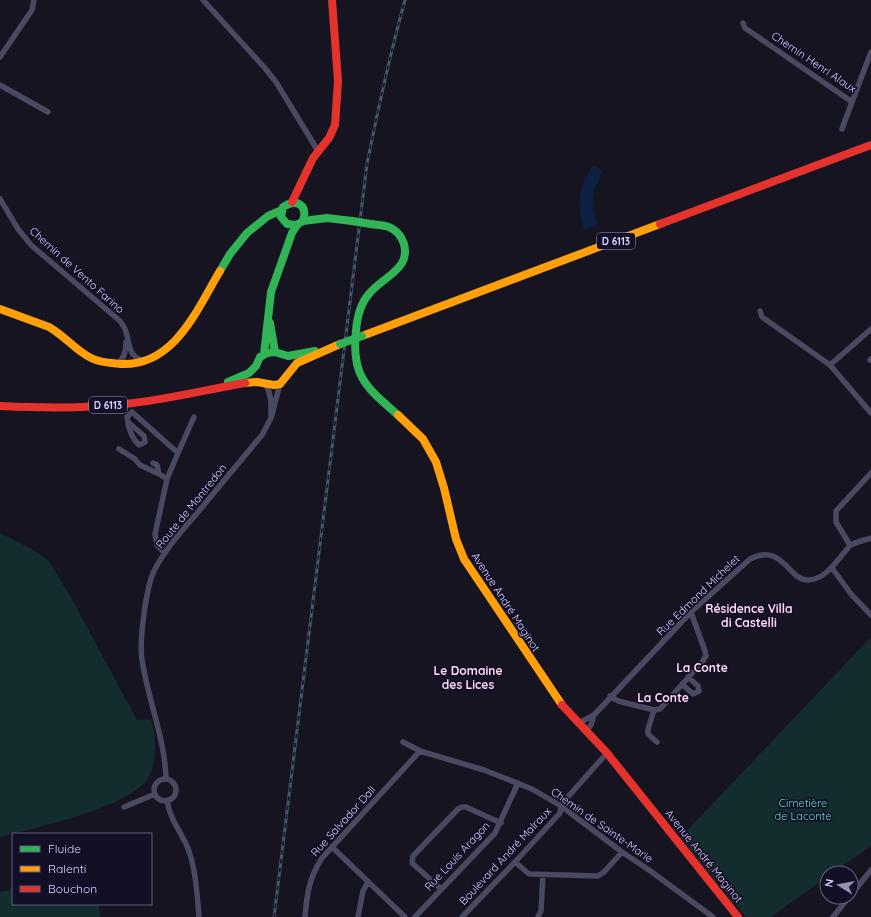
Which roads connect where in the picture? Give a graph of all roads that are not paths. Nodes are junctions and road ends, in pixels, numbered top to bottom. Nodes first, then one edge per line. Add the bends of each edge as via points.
1 (34, 0) edge
2 (203, 0) edge
3 (332, 0) edge
4 (743, 22) dead end
5 (871, 52) edge
6 (0, 57) edge
7 (0, 85) edge
8 (852, 102) junction
9 (48, 112) dead end
10 (842, 129) dead end
11 (871, 145) edge
12 (318, 151) junction
13 (304, 177) junction
14 (0, 199) edge
15 (292, 202) junction
16 (303, 208) junction
17 (282, 210) junction
18 (327, 218) junction
19 (284, 222) junction
20 (300, 223) junction
21 (257, 225) junction
22 (286, 250) junction
23 (0, 309) edge
24 (760, 311) dead end
25 (268, 313) junction
26 (871, 329) edge
27 (127, 335) junction
28 (340, 344) junction
29 (132, 353) junction
30 (278, 353) junction
31 (264, 354) junction
32 (124, 356) junction
33 (146, 361) junction
34 (117, 364) junction
35 (130, 364) junction
36 (830, 364) junction
37 (256, 366) junction
38 (289, 372) junction
39 (264, 384) junction
40 (280, 384) junction
41 (214, 387) junction
42 (0, 406) edge
43 (871, 412) edge
44 (194, 417) dead end
45 (271, 418) junction
46 (128, 422) dead end
47 (119, 449) dead end
48 (178, 453) junction
49 (152, 463) dead end
50 (871, 473) edge
51 (159, 474) junction
52 (167, 479) junction
53 (871, 538) edge
54 (850, 545) junction
55 (165, 553) junction
56 (832, 568) junction
57 (691, 612) junction
58 (871, 615) edge
59 (688, 677) junction
60 (682, 684) junction
61 (610, 696) junction
62 (654, 710) junction
63 (594, 714) junction
64 (586, 718) junction
65 (592, 722) junction
66 (579, 723) junction
67 (586, 731) junction
68 (403, 742) dead end
69 (657, 742) dead end
70 (420, 751) junction
71 (607, 753) junction
72 (166, 779) junction
73 (518, 784) junction
74 (155, 794) junction
75 (167, 800) junction
76 (561, 806) junction
77 (124, 807) dead end
78 (501, 823) junction
79 (332, 847) junction
80 (622, 852) junction
81 (515, 862) junction
82 (871, 870) edge
83 (543, 875) junction
84 (368, 882) junction
85 (859, 885) edge
86 (441, 889) junction
87 (843, 905) edge
88 (200, 917) edge
89 (305, 917) edge
90 (358, 917) edge
91 (405, 917) edge
92 (415, 917) edge
93 (462, 917) edge
94 (538, 917) edge
95 (713, 917) edge
96 (738, 917) edge
97 (833, 917) edge

1 - 6 street via 32,10
2 - 12 street via 276,82
3 - 12 street via 338,81 336,111 333,132
4 - 8 street, Chemin Henri Alaux via 745,28
5 - 8 street, Chemin Henri Alaux
7 - 9 street
8 - 10 street
11 - 28 street, D 6113, bridge
12 - 13 street
13 - 15 street
13 - 16 street via 301,196
14 - 27 street, Chemin de Vento Farino via 18,230 31,245 120,321
15 - 16 street
15 - 17 street via 286,204
16 - 18 street
16 - 20 street via 305,217
17 - 19 street
17 - 21 street via 261,220
18 - 20 street
18 - 66 street, Avenue André Maginot, bridge via 384,225 398,233 404,244 403,262 394,273 369,292 362,305 358,317 355,349 360,374 370,388 415,430 435,458 442,476 456,540 464,559 562,705
19 - 20 street via 294,226
19 - 21 street via 275,219
19 - 22 street
20 - 22 street via 292,233
21 - 33 street via 248,232 231,254 189,326 160,355
22 - 25 street via 271,292
23 - 34 street via 47,326 95,360
24 - 36 street via 762,317
25 - 30 street
25 - 31 street
26 - 36 street
27 - 29 street, Chemin de Vento Farino
27 - 32 street
28 - 30 street, D 6113 via 288,356
28 - 38 street, D 6113 via 297,363
29 - 33 street
29 - 35 street, Chemin de Vento Farino
30 - 31 street
30 - 38 street via 288,362
31 - 37 street
32 - 34 street
32 - 35 street
33 - 35 street
34 - 35 street
36 - 43 street
37 - 39 street via 257,375
37 - 41 street, D 6113 via 250,373
38 - 40 street
39 - 40 street
39 - 41 street, D 6113 via 255,382
39 - 45 street via 269,390
40 - 45 street, Route de Montredon
41 - 42 street, D 6113 via 142,402 88,407
44 - 48 street
45 - 55 street, Route de Montredon via 262,435
46 - 48 street via 127,417 132,412
47 - 51 street via 140,465
48 - 52 street
49 - 51 street via 157,465
50 - 54 street via 836,511 836,522
51 - 52 street
52 - 55 street via 155,534 157,545
53 - 54 street
54 - 56 street
55 - 72 street, Route de Montredon via 149,583 141,641 142,659 165,763
56 - 57 street, Rue Edmond Michelet via 820,576 807,580 772,555 758,555 750,559
56 - 58 street
57 - 59 street via 706,656
57 - 61 street, Rue Edmond Michelet
59 - 60 street
59 - 60 street via 698,686 699,691 694,694
60 - 62 street via 660,709
61 - 62 street via 618,701
61 - 63 street, Rue Edmond Michelet
62 - 69 street via 648,734
63 - 64 street, Rue Edmond Michelet
63 - 65 street, Rue Edmond Michelet
64 - 65 street
64 - 66 street, Rue Edmond Michelet
65 - 67 street, Rue Edmond Michelet
66 - 67 street, Avenue André Maginot
67 - 71 street, Avenue André Maginot
68 - 70 street, Chemin de Sainte-Marie
70 - 73 street, Chemin de Sainte-Marie via 484,770
70 - 79 street, Rue Salvador Dali
71 - 76 street, Boulevard André Malraux
71 - 96 street, Avenue André Maginot
72 - 74 street via 156,784
72 - 75 street via 175,787 175,793
73 - 76 street, Chemin de Sainte-Marie
73 - 78 street, Rue Louis Aragon
74 - 75 street via 160,799
74 - 77 street
75 - 88 street via 193,864
76 - 80 street, Chemin de Sainte-Marie
76 - 81 street, Boulevard André Malraux via 560,813
78 - 86 street, Rue Louis Aragon via 495,833
78 - 86 street via 462,807 413,856 412,862
79 - 84 street
79 - 89 street, Rue Salvador Dali via 322,858 311,878
80 - 83 street via 598,876
80 - 95 street, Chemin de Sainte-Marie
81 - 83 street via 526,873
81 - 93 street, Boulevard André Malraux
82 - 85 street
83 - 94 street via 541,911
84 - 90 street via 363,891
84 - 91 street
86 - 92 street, Rue Louis Aragon
87 - 97 street

